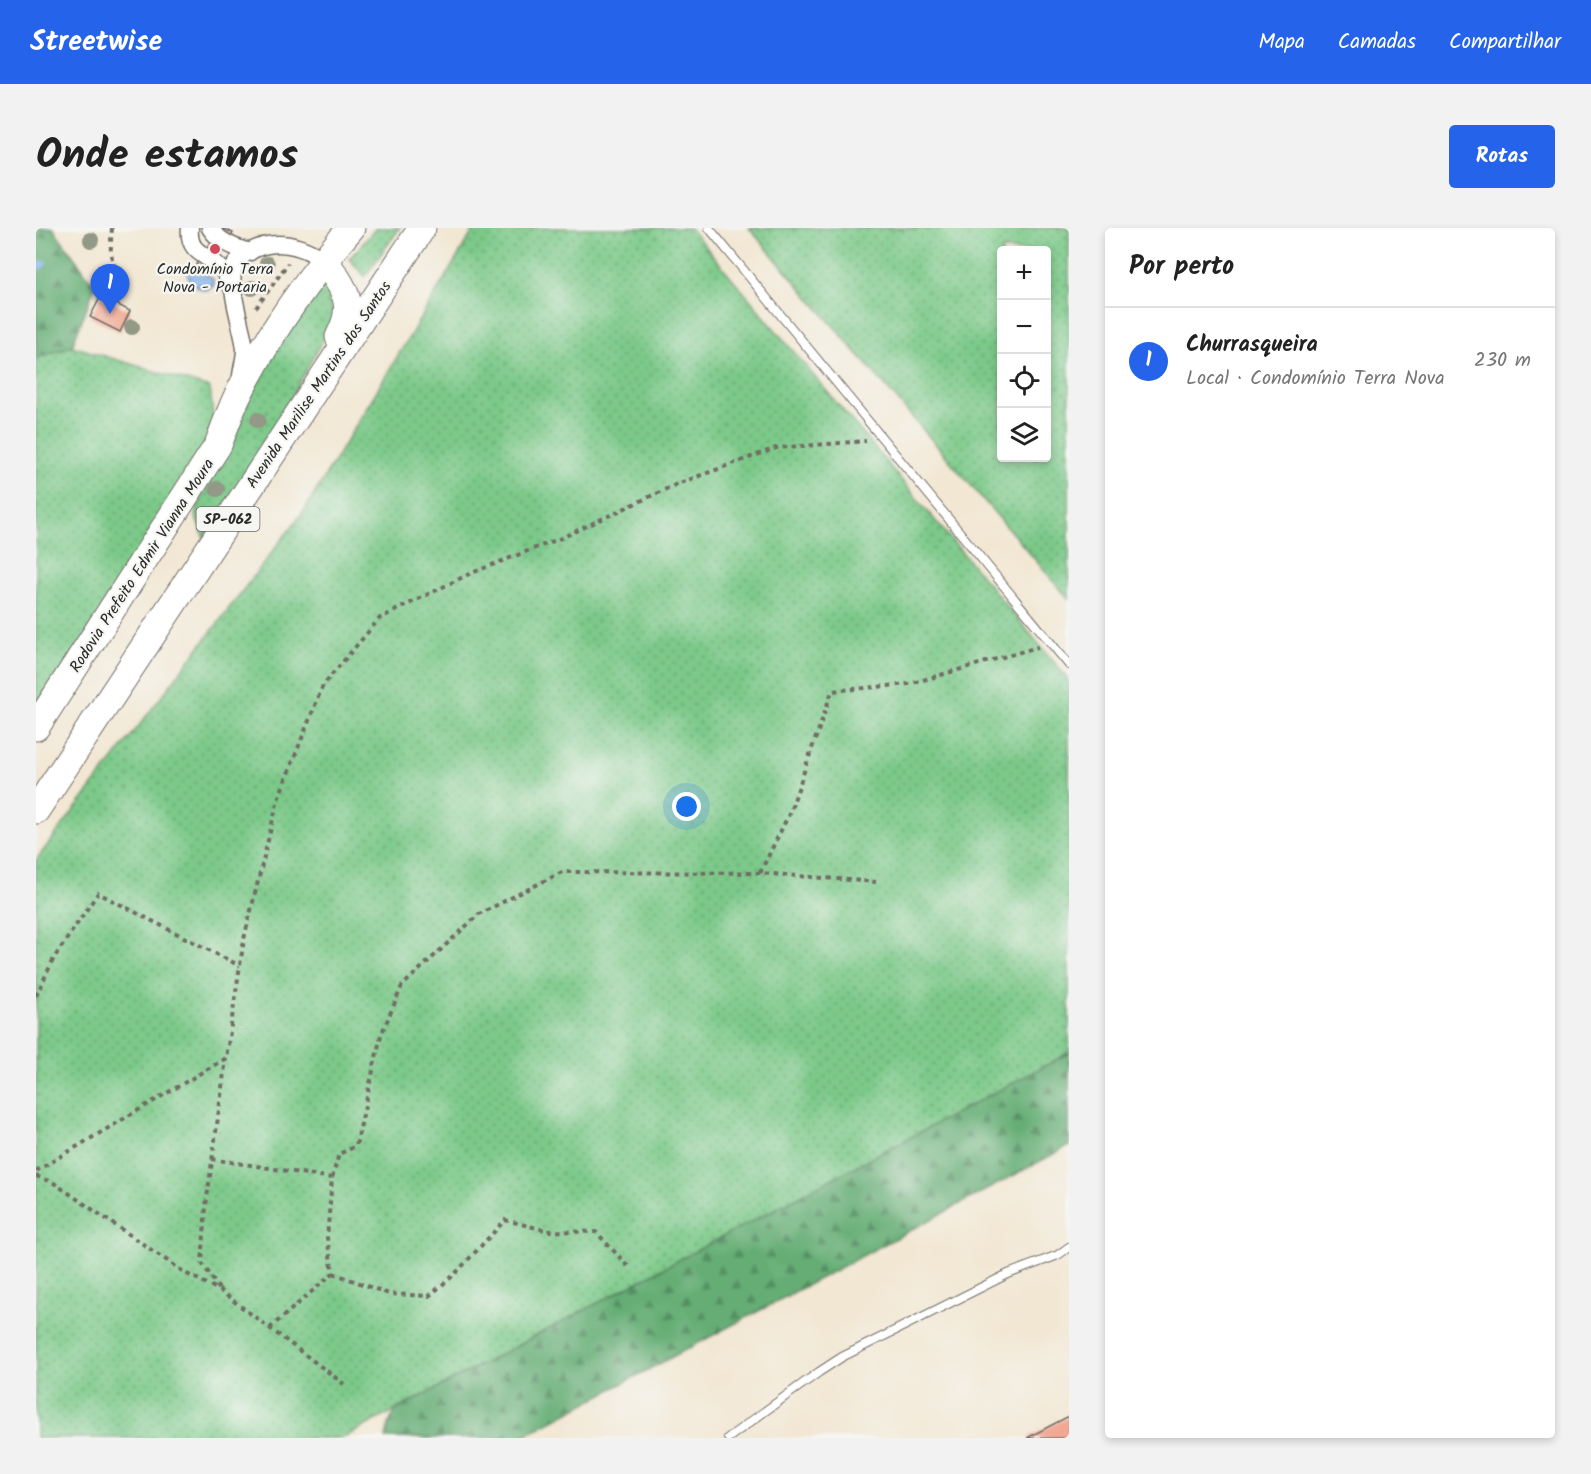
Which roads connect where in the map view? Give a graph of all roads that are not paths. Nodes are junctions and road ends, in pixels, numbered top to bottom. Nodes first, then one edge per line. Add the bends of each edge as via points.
1 (210, 228) edge
2 (351, 228) edge
3 (422, 228) edge
4 (709, 228) edge
5 (189, 232) edge
6 (250, 252) junction
7 (324, 260) junction
8 (234, 291) junction
9 (237, 398) junction
10 (305, 402) junction
11 (1069, 665) edge
12 (36, 727) edge
13 (36, 810) edge
14 (1069, 1247) edge
15 (728, 1438) edge

1 - 6 street via 230,245
2 - 7 main road, SP-062
3 - 10 main road, Avenida Marilise Martins dos Santos / SP-062
4 - 11 lane
5 - 8 street via 192,246 223,270
6 - 7 street via 276,244 300,247
6 - 8 street via 236,261
7 - 9 main road, SP-062 via 276,330
7 - 10 main road via 347,298 348,316
8 - 9 street via 245,352
9 - 12 main road, Rodovia Prefeito Edmir Vianna Moura / SP-062 via 218,445
10 - 13 main road, Avenida Marilise Martins dos Santos / SP-062
14 - 15 lane via 842,1357

